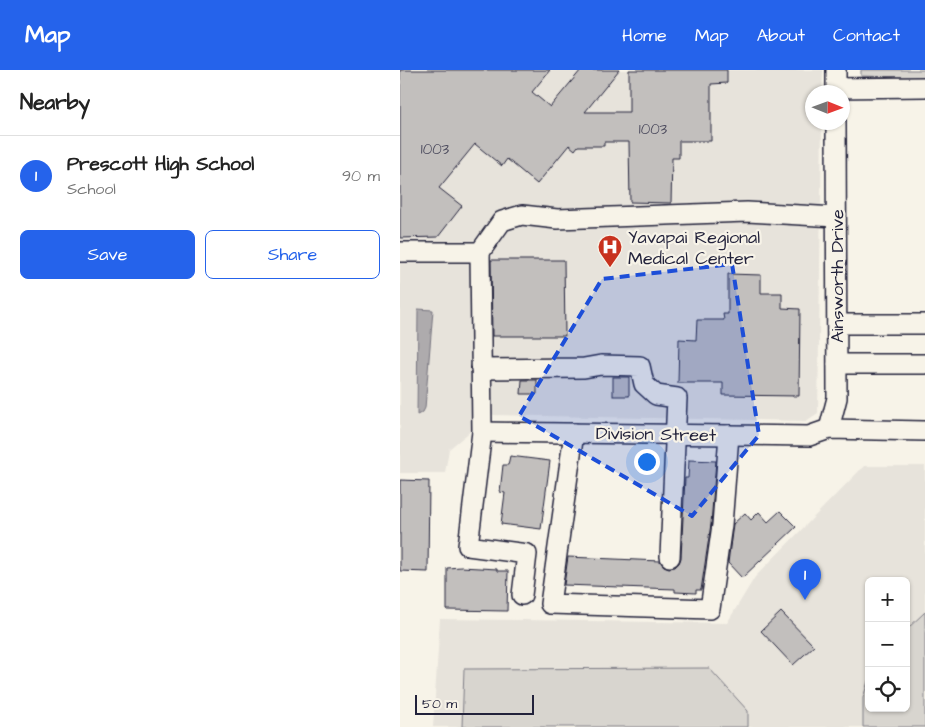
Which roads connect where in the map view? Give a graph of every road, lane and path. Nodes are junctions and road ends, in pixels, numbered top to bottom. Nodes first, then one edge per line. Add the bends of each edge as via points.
1 (836, 83) edge
2 (925, 88) edge
3 (836, 130) edge
4 (836, 217) junction
5 (400, 252) edge
6 (480, 252) junction
7 (837, 324) junction
8 (925, 324) edge
9 (837, 364) junction
10 (925, 364) edge
11 (481, 369) junction
12 (829, 429) junction
13 (925, 431) edge
14 (482, 432) junction
15 (574, 433) junction
16 (676, 435) junction
17 (729, 435) junction
18 (670, 557) dead end
19 (522, 595) dead end

1 - 2 street
3 - 4 street, Ainsworth Drive
4 - 6 street via 747,212 557,219 522,215 502,221
4 - 7 street, Ainsworth Drive
5 - 6 street
6 - 11 street
7 - 8 street
7 - 9 street, Ainsworth Drive
9 - 10 street
9 - 12 street, Ainsworth Drive via 837,398
11 - 14 street
11 - 16 street via 640,366 644,384 656,395 677,398
12 - 13 street, Division Street
12 - 17 street, Division Street via 809,436
14 - 15 street, Division Street
14 - 19 street via 468,546 527,554
15 - 16 street, Division Street
15 - 17 street via 550,604 710,609 722,525
16 - 17 street, Division Street
16 - 18 street

